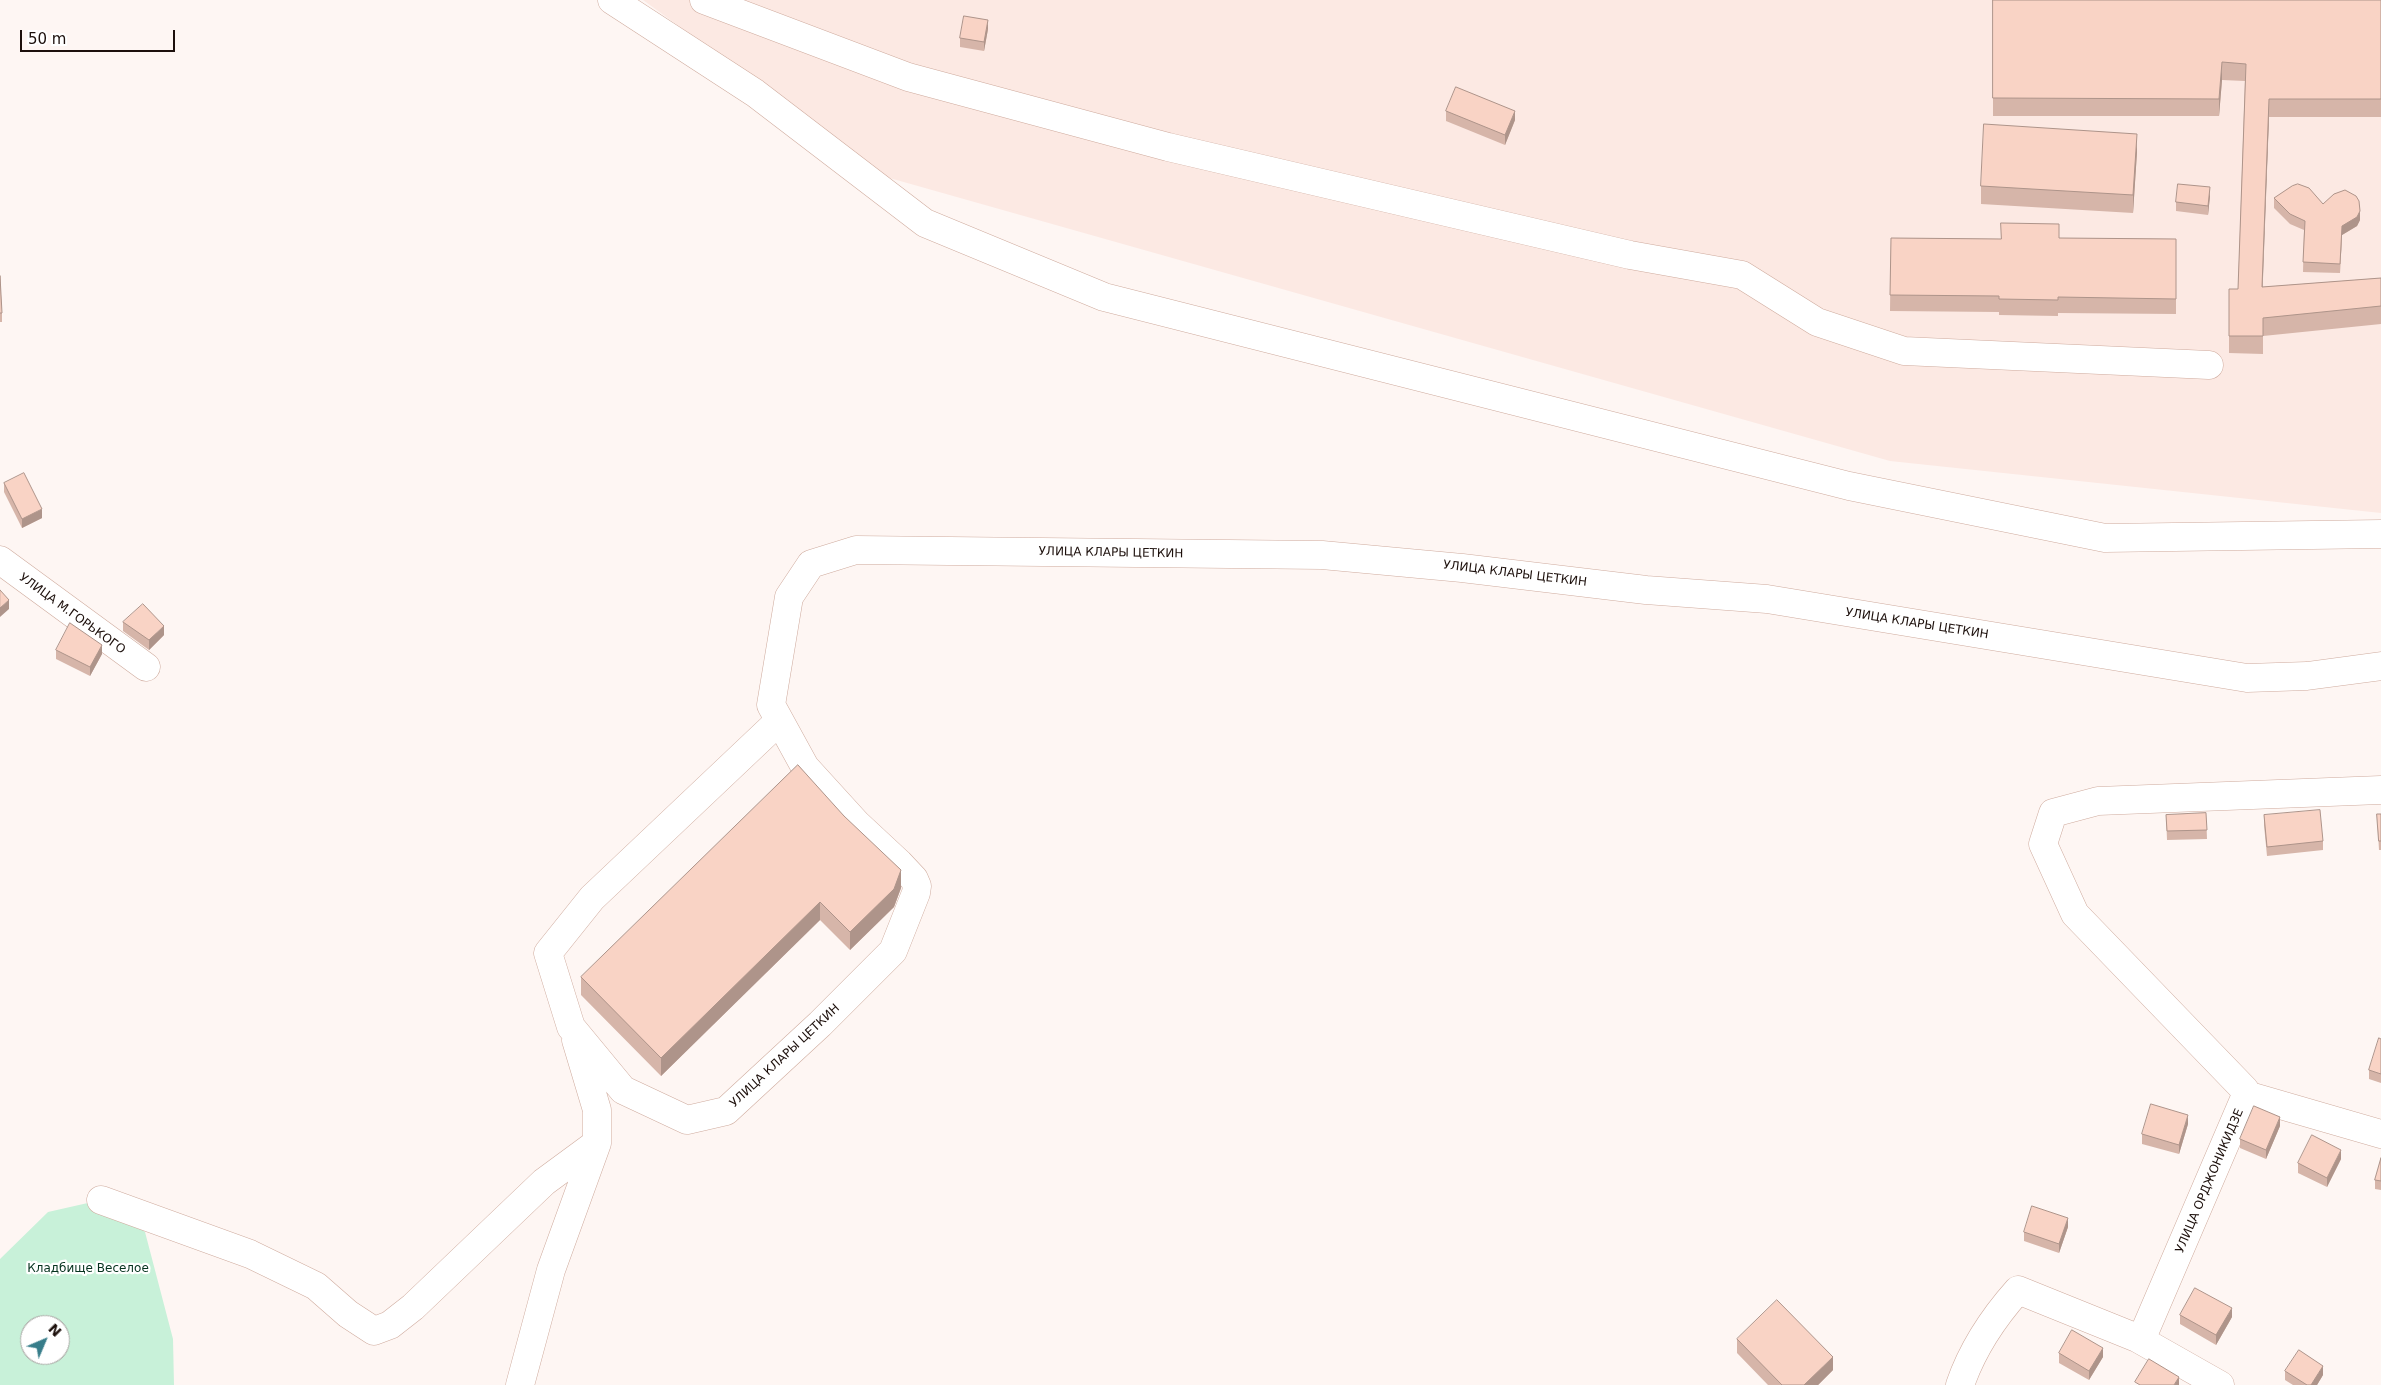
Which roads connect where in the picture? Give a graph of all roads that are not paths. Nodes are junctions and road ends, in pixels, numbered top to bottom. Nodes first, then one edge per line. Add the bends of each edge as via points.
1 (612, 0) edge
2 (704, 0) edge
3 (2209, 365) dead end
4 (2381, 534) edge
5 (0, 560) edge
6 (2381, 666) edge
7 (146, 667) dead end
8 (779, 720) junction
9 (2381, 790) edge
10 (571, 1026) junction
11 (2246, 1096) junction
12 (2381, 1134) edge
13 (597, 1143) junction
14 (101, 1200) dead end
15 (2141, 1340) junction
16 (520, 1385) edge
17 (1960, 1385) edge
18 (2220, 1385) edge

1 - 4 street via 755,93 926,222 1104,297 1849,486 2105,538
2 - 3 street via 908,77 1159,145 1630,255 1742,276 1817,322 1904,350
5 - 7 street, УЛИЦА М.ГОРЬКОГО
6 - 8 street, УЛИЦА КЛАРЫ ЦЕТКИН via 2307,676 2247,678 1767,599 1646,590 1322,555 856,550 811,564 789,597 771,705
8 - 10 street, УЛИЦА КЛАРЫ ЦЕТКИН via 592,898 548,953
8 - 10 street, УЛИЦА КЛАРЫ ЦЕТКИН via 805,767 856,823 899,863 917,886 893,951 726,1111 686,1120 623,1090
9 - 11 street via 2098,801 2053,813 2043,844 2075,914 2245,1090
10 - 13 street via 597,1110
11 - 12 street, УЛИЦА ОРДЖОНИКИДЗЕ
11 - 15 street, УЛИЦА ОРДЖОНИКИДЗЕ
13 - 14 street via 544,1182 413,1307 390,1325 374,1331 348,1314 316,1286 250,1254
13 - 16 street via 551,1270
15 - 17 street via 2018,1290 2000,1310 1982,1339
15 - 18 street

